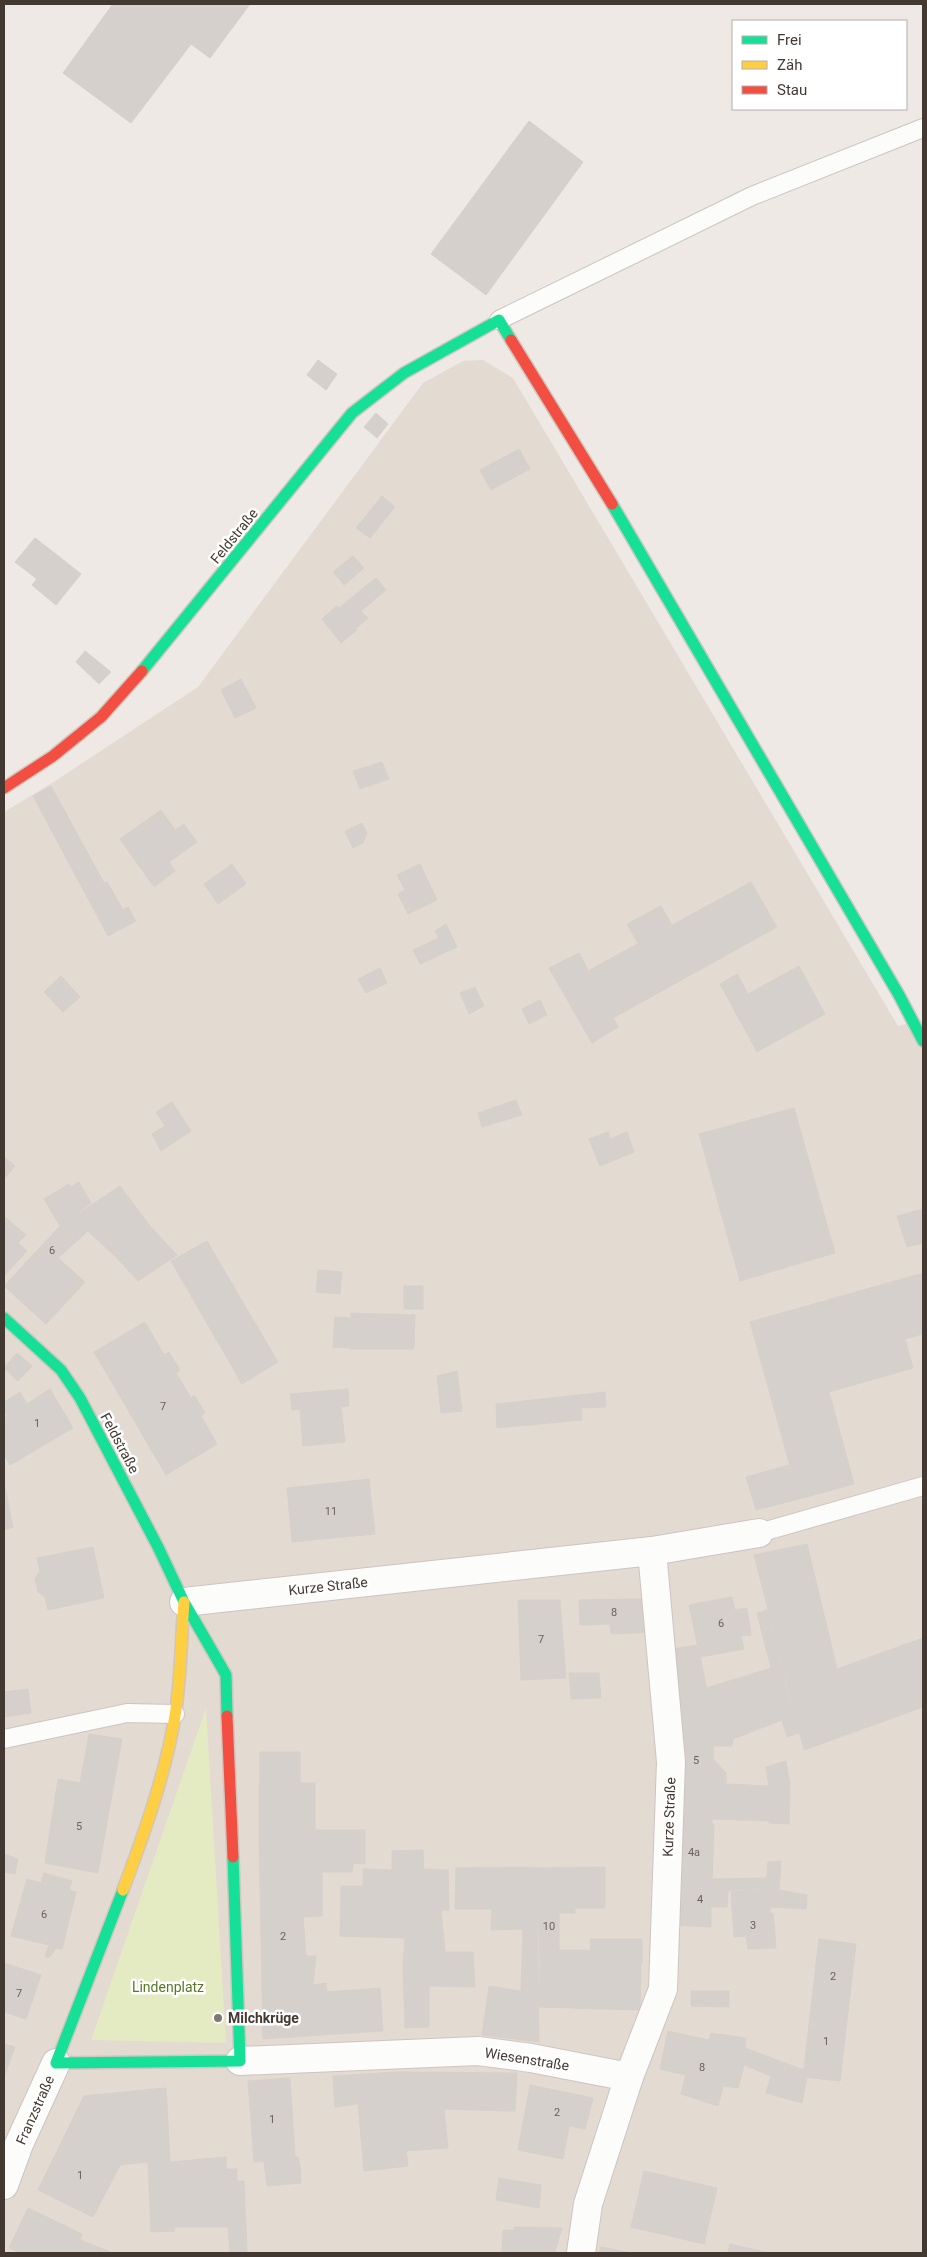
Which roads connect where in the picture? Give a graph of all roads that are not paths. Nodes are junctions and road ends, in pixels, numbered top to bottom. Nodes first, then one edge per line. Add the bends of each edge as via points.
1 (923, 128) edge
2 (499, 320) junction
3 (4, 788) edge
4 (923, 1041) edge
5 (4, 1318) edge
6 (923, 1486) edge
7 (759, 1533) joint
8 (652, 1551) junction
9 (184, 1602) junction
10 (175, 1714) junction
11 (4, 1739) edge
12 (240, 2060) junction
13 (56, 2063) junction
14 (629, 2077) junction
15 (4, 2185) edge
16 (581, 2253) edge

1 - 2 lane via 752,196
2 - 3 street, Feldstraße via 414,366 374,392 357,408 162,649 101,718 53,756
2 - 4 street via 623,522
5 - 9 street, Feldstraße via 61,1370 80,1398
6 - 7 lane, Kurze Straße
7 - 8 street, Kurze Straße
8 - 9 street, Kurze Straße
8 - 14 street, Kurze Straße via 671,1762 663,1989
9 - 10 street
9 - 12 street via 226,1675
10 - 11 lane via 127,1713
10 - 13 street via 166,1759 140,1845
12 - 13 street
12 - 14 street, Wiesenstraße via 478,2051
13 - 15 street, Franzstraße
14 - 16 street via 588,2204

